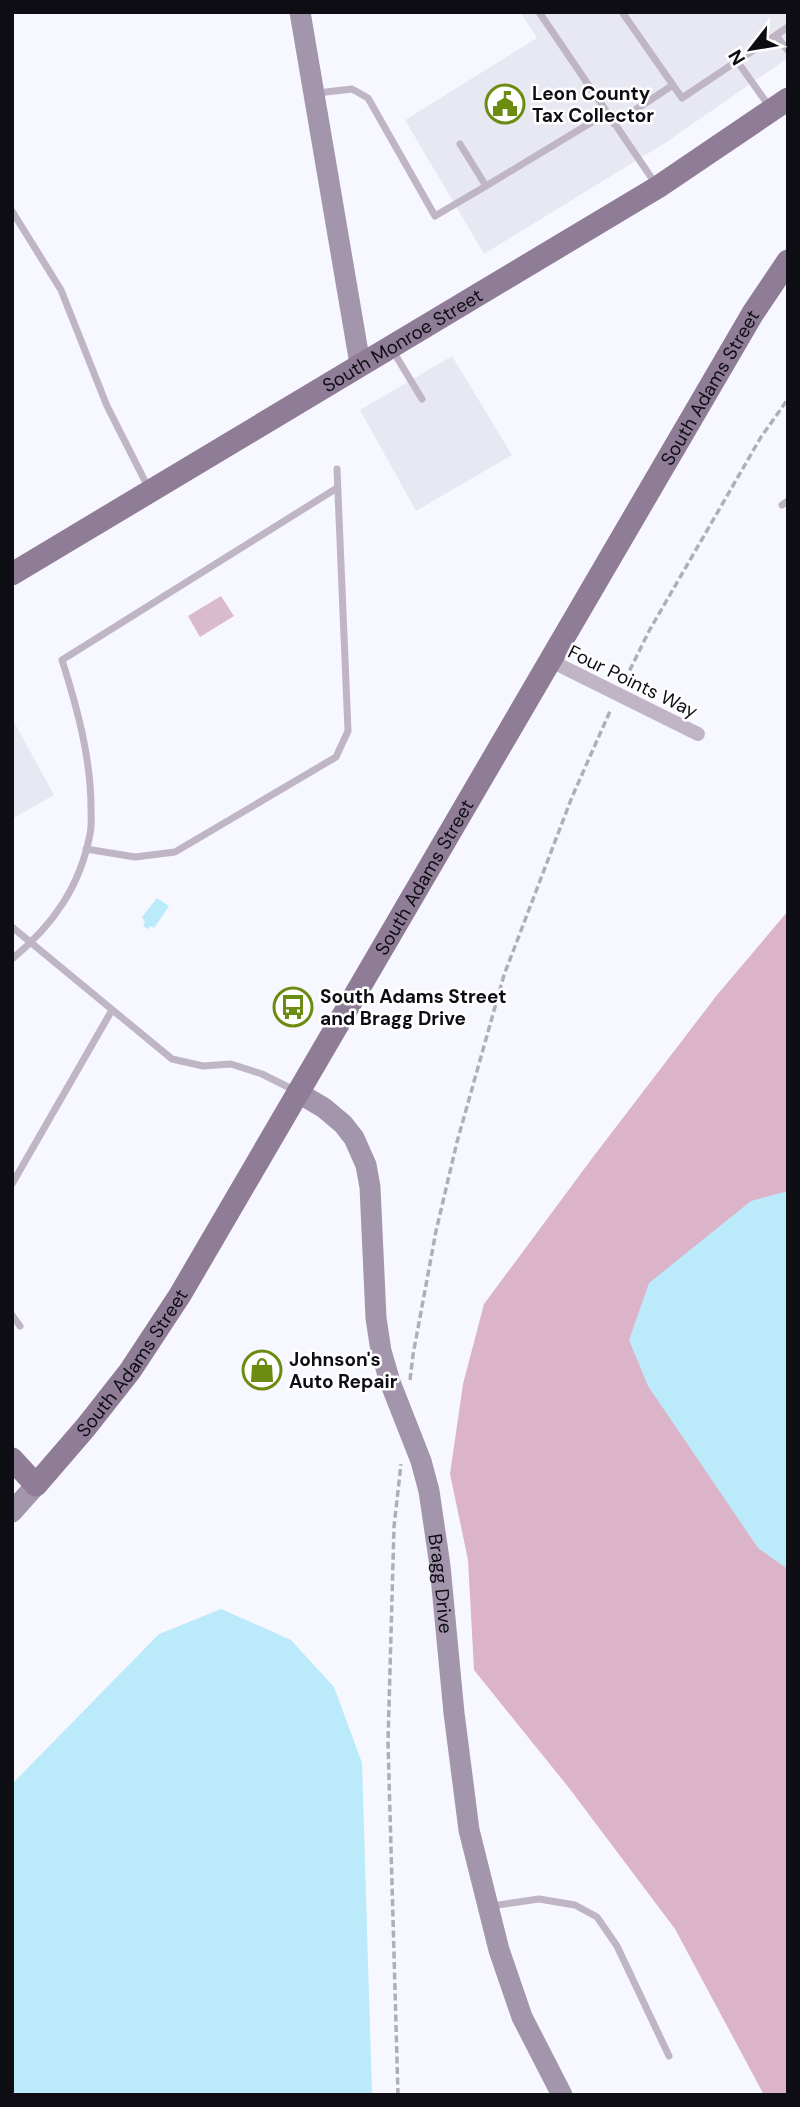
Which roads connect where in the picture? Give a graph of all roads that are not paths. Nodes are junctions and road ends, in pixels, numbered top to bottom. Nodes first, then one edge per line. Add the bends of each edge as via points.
1 (300, 12) edge
2 (539, 12) edge
3 (622, 12) edge
4 (788, 27) edge
5 (776, 35) junction
6 (788, 51) edge
7 (737, 61) junction
8 (673, 85) junction
9 (314, 94) junction
10 (780, 105) edge
11 (607, 113) junction
12 (614, 124) junction
13 (460, 144) dead end
14 (486, 186) junction
15 (658, 187) junction
16 (12, 211) edge
17 (788, 261) edge
18 (390, 346) junction
19 (360, 364) junction
20 (422, 399) dead end
21 (337, 469) dead end
22 (337, 488) junction
23 (150, 491) junction
24 (12, 574) edge
25 (551, 661) junction
26 (698, 734) dead end
27 (86, 849) junction
28 (12, 927) edge
29 (31, 943) junction
30 (12, 959) edge
31 (113, 1010) junction
32 (298, 1092) junction
33 (12, 1184) edge
34 (12, 1315) edge
35 (20, 1326) dead end
36 (12, 1460) edge
37 (36, 1485) junction
38 (12, 1512) edge
39 (487, 1906) junction
40 (669, 2056) dead end
41 (562, 2095) edge

1 - 9 street
2 - 11 lane
3 - 8 lane
4 - 5 lane
5 - 6 lane
5 - 7 lane
7 - 8 lane via 682,98
7 - 10 lane
8 - 12 lane
9 - 14 lane via 352,89 368,98 435,215
9 - 19 street
10 - 15 main road, South Monroe Street
11 - 12 lane
11 - 14 lane
12 - 15 lane
13 - 14 lane
15 - 18 main road, South Monroe Street
16 - 23 lane via 61,290 107,406
17 - 25 main road, South Adams Street
18 - 19 main road, South Monroe Street
18 - 20 lane
19 - 23 main road, South Monroe Street
21 - 22 lane
22 - 27 lane via 62,660 91,792
22 - 27 lane via 348,731 336,757 175,852 135,857
23 - 24 main road, South Monroe Street
25 - 26 street, Four Points Way
25 - 32 main road, South Adams Street
27 - 29 lane via 67,899
28 - 29 lane
29 - 30 lane
29 - 31 lane
31 - 32 lane via 172,1059 203,1066 231,1064
31 - 33 lane
32 - 37 main road, South Adams Street via 180,1295 130,1371
32 - 39 street, Bragg Drive via 343,1124 366,1165 381,1350 429,1492 469,1830
34 - 35 lane
36 - 37 main road
37 - 38 street, South Adams Street
39 - 40 lane via 539,1899 575,1905 597,1917 617,1946
39 - 41 street, Bragg Drive via 522,2017

